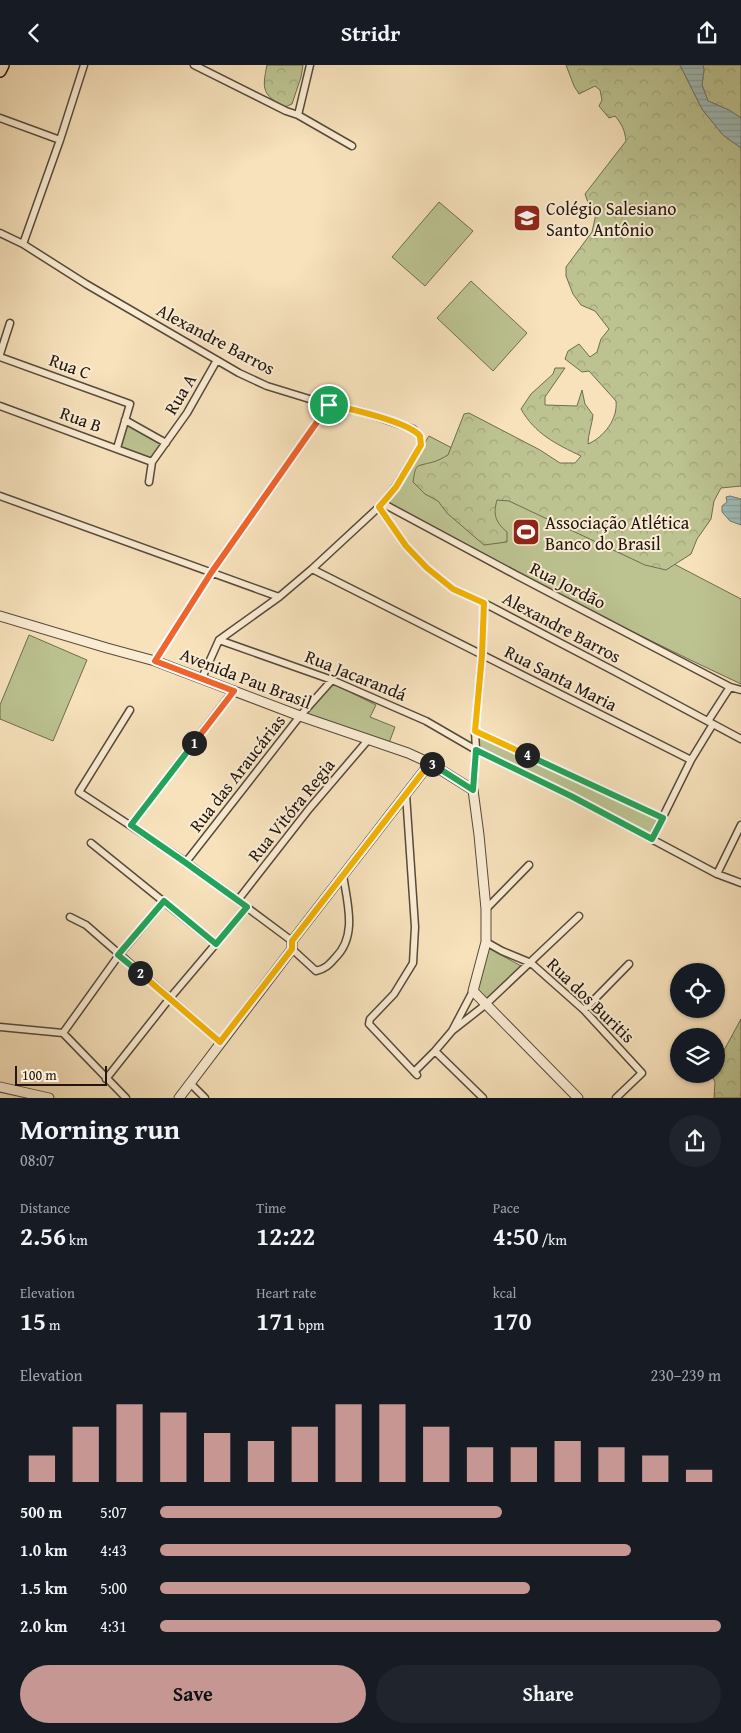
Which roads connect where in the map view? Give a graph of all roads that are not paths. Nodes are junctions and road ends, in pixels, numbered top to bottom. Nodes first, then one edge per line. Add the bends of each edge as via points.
1 (3, 65) edge
2 (84, 65) edge
3 (194, 65) edge
4 (310, 65) edge
5 (0, 71) edge
6 (298, 115) junction
7 (0, 117) edge
8 (60, 140) junction
9 (352, 146) dead end
10 (0, 233) edge
11 (22, 244) junction
12 (10, 323) dead end
13 (0, 355) edge
14 (217, 360) junction
15 (329, 405) junction
16 (0, 406) edge
17 (126, 420) junction
18 (166, 443) junction
19 (117, 448) junction
20 (152, 461) junction
21 (149, 482) dead end
22 (0, 496) edge
23 (381, 505) junction
24 (312, 569) junction
25 (211, 573) junction
26 (278, 597) junction
27 (484, 603) junction
28 (0, 616) edge
29 (219, 640) junction
30 (482, 655) junction
31 (155, 661) junction
32 (202, 678) junction
33 (332, 680) junction
34 (730, 687) junction
35 (741, 690) edge
36 (234, 691) junction
37 (130, 709) dead end
38 (300, 716) junction
39 (710, 722) junction
40 (475, 731) junction
41 (368, 739) junction
42 (741, 739) edge
43 (476, 750) junction
44 (691, 760) junction
45 (430, 763) junction
46 (473, 790) junction
47 (406, 794) junction
48 (663, 818) junction
49 (131, 825) junction
50 (741, 825) edge
51 (652, 839) junction
52 (91, 843) dead end
53 (186, 863) junction
54 (529, 865) dead end
55 (717, 874) junction
56 (342, 875) junction
57 (741, 883) edge
58 (238, 900) junction
59 (164, 901) junction
60 (247, 907) junction
61 (486, 909) junction
62 (579, 916) dead end
63 (70, 917) dead end
64 (486, 942) junction
65 (216, 944) junction
66 (292, 945) junction
67 (118, 955) junction
68 (531, 963) junction
69 (629, 964) dead end
70 (473, 991) junction
71 (170, 998) junction
72 (485, 1005) junction
73 (584, 1010) junction
74 (0, 1027) edge
75 (452, 1031) junction
76 (63, 1033) junction
77 (220, 1042) junction
78 (435, 1051) junction
79 (106, 1079) junction
80 (190, 1083) junction
81 (0, 1087) edge
82 (49, 1098) edge
83 (126, 1098) edge
84 (179, 1098) edge
85 (205, 1098) edge
86 (483, 1098) edge
87 (578, 1098) edge
88 (616, 1098) edge

1 - 5 highway
2 - 8 street
3 - 6 street
4 - 6 street
6 - 9 street
7 - 8 street
8 - 11 street
10 - 11 street, Alexandre Barros
11 - 14 street, Alexandre Barros
12 - 13 street
13 - 17 street, Rua C via 130,404
14 - 15 street, Alexandre Barros via 253,380
14 - 18 street, Rua A
15 - 23 street, Alexandre Barros via 364,411 412,429 420,436 421,445
15 - 25 street
16 - 19 street, Rua B
17 - 18 street
17 - 19 street
18 - 20 street, Rua A
19 - 20 street, Rua B
20 - 21 street, Rua A
22 - 25 street
23 - 24 street
23 - 27 street, Alexandre Barros via 406,546 427,568 453,589
23 - 34 street, Rua Jordão
24 - 26 street
24 - 30 street, Rua Santa Maria
25 - 26 street
25 - 31 street
26 - 29 street
27 - 30 street
27 - 39 street, Alexandre Barros
28 - 31 street, Avenida Pau Brasil
29 - 32 street
29 - 33 street, Rua Jacarandá
30 - 40 street
30 - 44 street, Rua Santa Maria
31 - 32 street, Avenida Pau Brasil
32 - 36 street, Avenida Pau Brasil
33 - 38 street, Rua das Araucárias
33 - 43 street, Rua Jacarandá via 426,721
34 - 35 street, Rua Jordão
34 - 39 street
36 - 38 street, Avenida Pau Brasil
36 - 49 street
37 - 49 street via 79,792
38 - 41 street, Avenida Pau Brasil
38 - 53 street, Rua das Araucárias
39 - 42 street, Alexandre Barros
39 - 44 street
40 - 43 street
40 - 48 street
41 - 45 street, Avenida Pau Brasil
41 - 58 street, Rua Vitóra Regia
43 - 46 street
43 - 51 street, Rua Jacarandá
44 - 48 street
45 - 46 street, Avenida Pau Brasil
45 - 47 street
46 - 61 street
47 - 56 street
47 - 78 street via 415,927 413,963 394,994 370,1019 370,1027 415,1073
48 - 51 street
49 - 53 street
50 - 55 street
51 - 55 street, Rua Jacarandá
52 - 59 street
53 - 58 street
54 - 61 street
55 - 57 street, Rua Jacarandá
56 - 66 street
56 - 66 street via 350,927 340,954 325,969 316,971
58 - 60 street
59 - 65 street
59 - 67 street
60 - 65 street
60 - 66 street
61 - 64 street
62 - 68 street
63 - 67 street via 86,925
64 - 68 street, Rua dos Buritis
64 - 70 street
65 - 71 street
66 - 77 street
67 - 71 street
67 - 76 street
68 - 72 street
68 - 73 street, Rua dos Buritis
69 - 73 street
70 - 72 street
70 - 75 street
71 - 77 street
71 - 79 street
72 - 75 street
72 - 87 street
73 - 88 street, Rua dos Buritis via 642,1073
74 - 76 street
75 - 78 street
76 - 79 street
77 - 80 street
78 - 86 street
79 - 83 street
80 - 84 street
80 - 85 street
81 - 82 street

